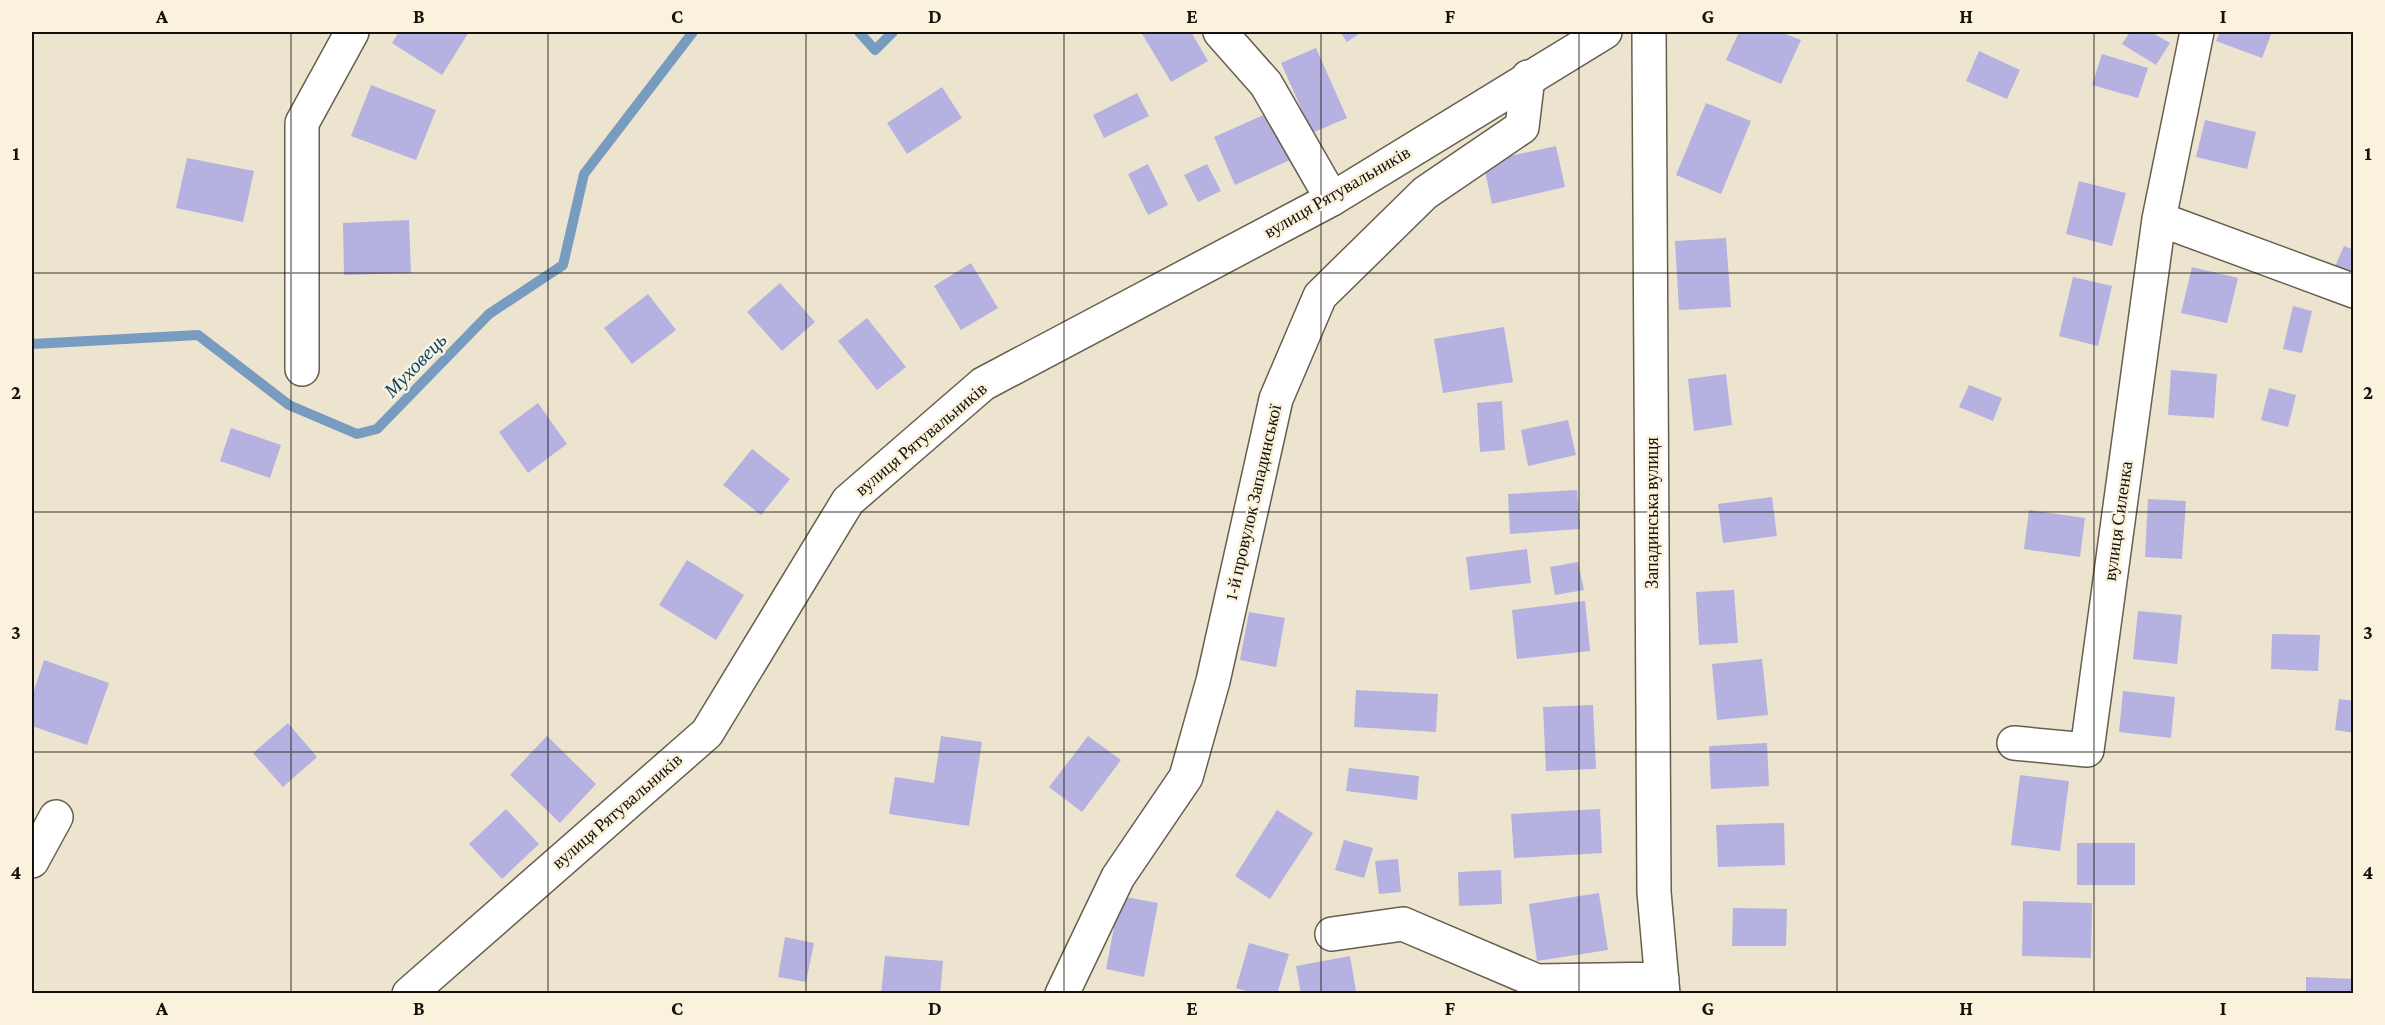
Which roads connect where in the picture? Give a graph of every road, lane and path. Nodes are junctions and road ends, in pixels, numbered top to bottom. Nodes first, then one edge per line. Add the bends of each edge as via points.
1 (352, 32) edge
2 (1220, 32) edge
3 (1605, 32) edge
4 (1649, 32) edge
5 (2197, 32) edge
6 (1528, 77) junction
7 (1332, 199) junction
8 (2159, 219) junction
9 (2354, 291) edge
10 (302, 369) dead end
11 (2014, 743) dead end
12 (56, 818) dead end
13 (32, 861) edge
14 (1332, 934) dead end
15 (1663, 986) edge
16 (410, 993) edge
17 (1062, 993) edge

1 - 10 street via 302,123
2 - 7 street via 1266,84
3 - 6 street, вулиця Рятувальників
4 - 15 street, Западинська вулиця via 1654,892
5 - 8 street, вулиця Силенка
6 - 7 street, вулиця Рятувальників
6 - 17 street, 1-й провулок Западинської via 1522,127 1425,193 1320,296 1276,399 1213,681 1186,777 1118,877
7 - 16 street, вулиця Рятувальників via 983,384 849,501 707,733
8 - 9 street
8 - 11 street, вулиця Силенка via 2087,750
12 - 13 street
14 - 15 street via 1403,924 1537,981

